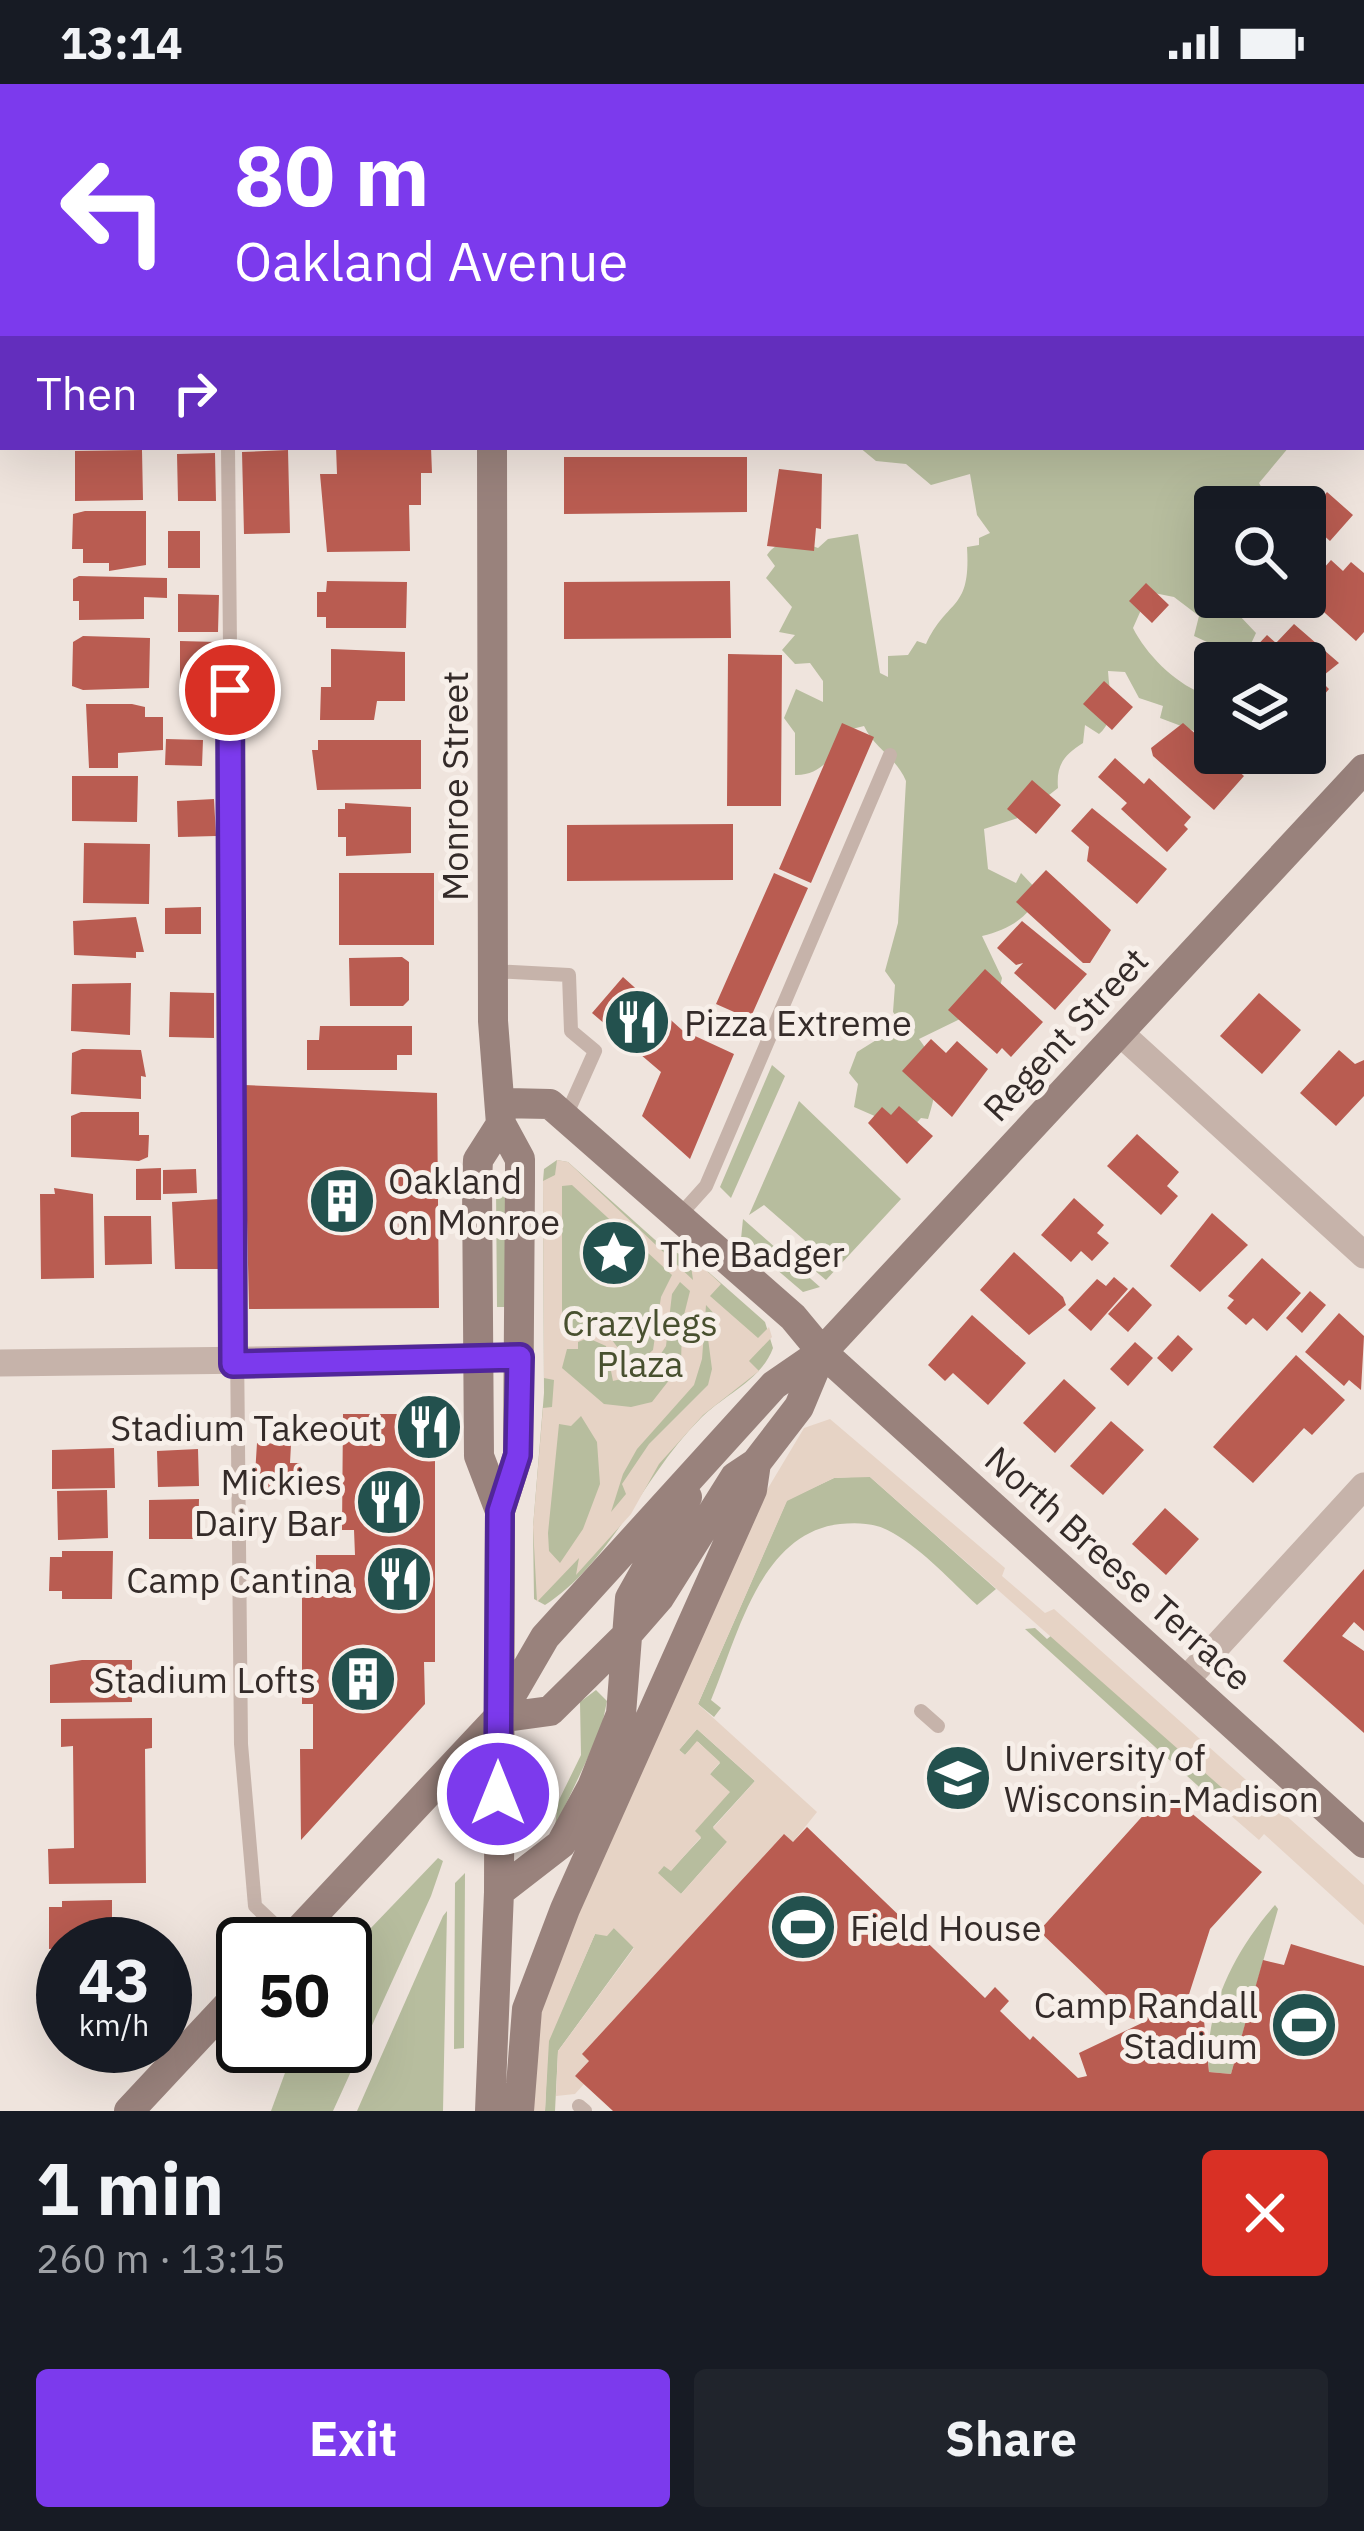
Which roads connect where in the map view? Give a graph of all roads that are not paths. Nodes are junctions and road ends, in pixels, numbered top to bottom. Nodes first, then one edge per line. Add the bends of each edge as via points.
1 (228, 450) edge
2 (492, 450) edge
3 (890, 755) dead end
4 (1364, 769) edge
5 (494, 971) junction
6 (1119, 1032) junction
7 (501, 1114) junction
8 (566, 1118) junction
9 (679, 1216) junction
10 (1364, 1255) edge
11 (822, 1352) junction
12 (520, 1357) junction
13 (478, 1358) junction
14 (0, 1364) edge
15 (233, 1364) junction
16 (756, 1463) junction
17 (697, 1473) junction
18 (1364, 1486) edge
19 (500, 1511) junction
20 (625, 1637) junction
21 (1185, 1681) junction
22 (921, 1711) dead end
23 (498, 1718) junction
24 (938, 1726) dead end
25 (1364, 1843) edge
26 (499, 1892) junction
27 (265, 1917) edge
28 (311, 1917) edge
29 (216, 2018) edge
30 (129, 2111) edge
31 (490, 2111) edge
32 (519, 2111) edge

1 - 15 lane
2 - 5 main road, Monroe Street
3 - 9 lane via 706,1186
4 - 6 main road, Regent Street
5 - 7 main road, Monroe Street
5 - 8 lane via 569,975 571,1031 595,1052
6 - 10 street
6 - 11 main road, Regent Street
7 - 8 main road via 550,1104
7 - 12 main road, Monroe Street via 520,1159
7 - 13 main road, Monroe Street via 478,1160
8 - 9 main road, North Breese Terrace
9 - 11 main road, North Breese Terrace
11 - 16 main road, Regent Street via 799,1407
11 - 17 main road, Regent Street via 774,1385
11 - 21 main road, North Breese Terrace
12 - 13 street
12 - 19 main road, Monroe Street via 518,1455
13 - 15 street
13 - 19 main road, Monroe Street via 479,1456
14 - 15 street
15 - 27 lane via 241,1744 255,1906
16 - 20 main road, Regent Street via 735,1477
16 - 32 main road via 752,1490 527,2009
17 - 20 main road via 680,1518 630,1598
17 - 23 main road, Regent Street via 545,1637
18 - 21 street
19 - 23 main road, Monroe Street
20 - 23 main road, Regent Street via 550,1711
20 - 26 main road via 621,1714 592,1787 561,1844
21 - 25 main road, North Breese Terrace
22 - 24 lane
23 - 26 main road, Monroe Street
23 - 28 main road, Regent Street
26 - 31 main road, Monroe Street
29 - 30 main road

